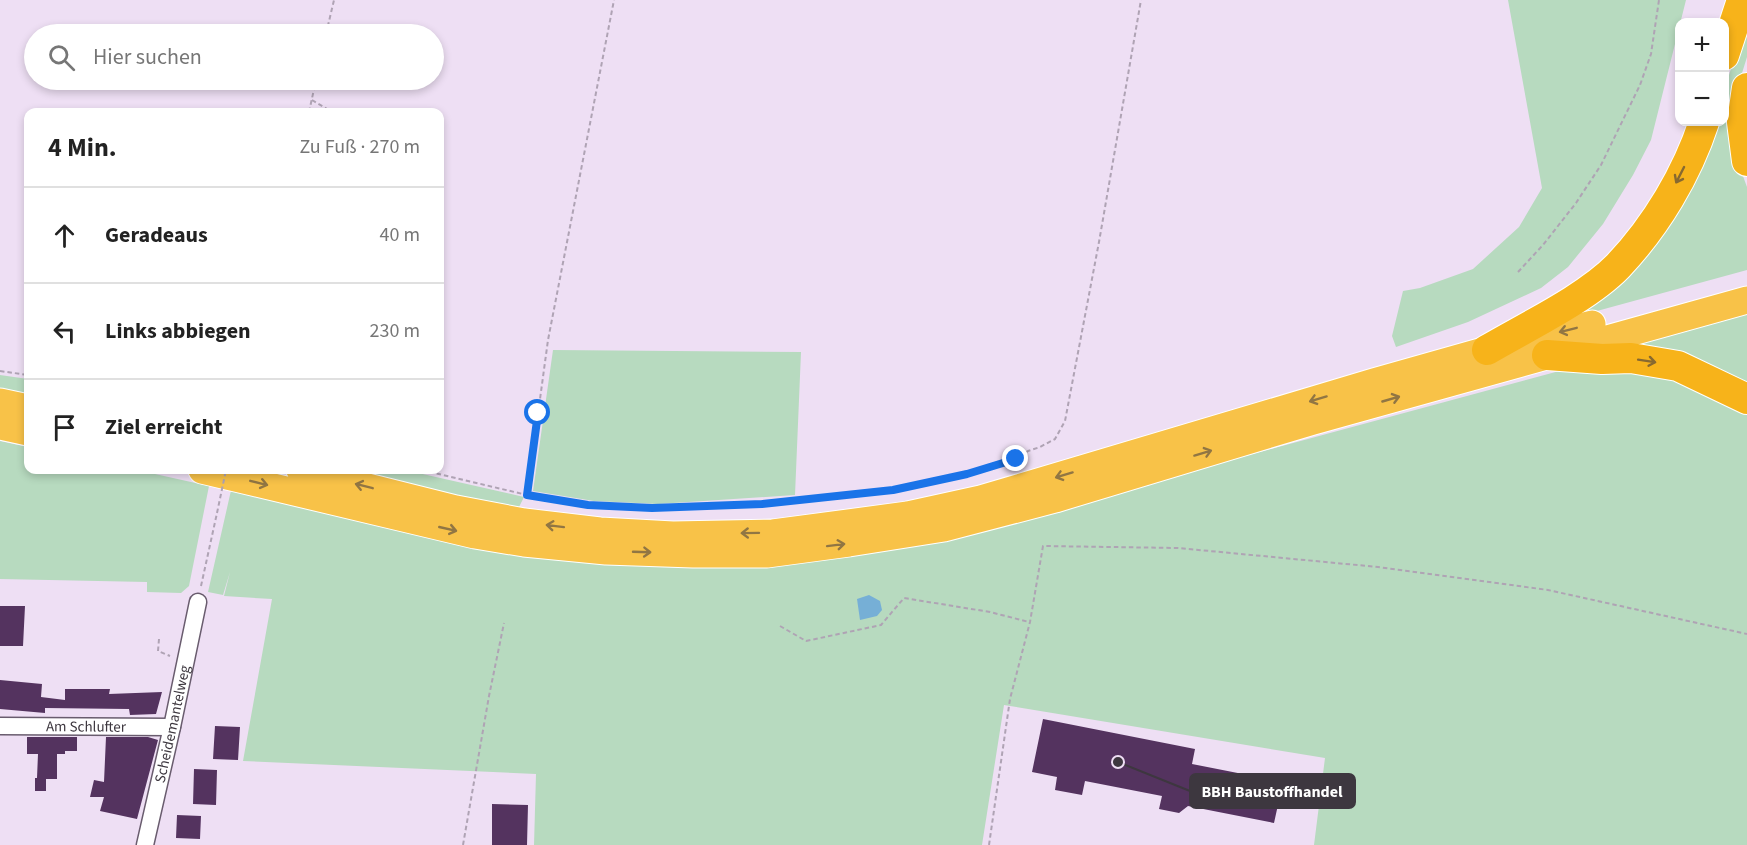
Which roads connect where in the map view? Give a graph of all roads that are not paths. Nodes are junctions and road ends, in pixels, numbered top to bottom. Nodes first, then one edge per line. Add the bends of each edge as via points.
1 (1742, 0) edge
2 (1729, 42) edge
3 (1747, 88) edge
4 (1703, 126) edge
5 (1747, 161) edge
6 (1747, 284) edge
7 (1747, 300) edge
8 (1487, 350) junction
9 (1546, 355) junction
10 (1747, 399) edge
11 (0, 402) edge
12 (24, 407) edge
13 (0, 426) edge
14 (24, 431) edge
15 (219, 474) edge
16 (316, 474) edge
17 (198, 602) road end
18 (0, 726) edge
19 (172, 727) junction
20 (145, 845) edge

1 - 2 highway
3 - 5 highway via 1742,122
4 -> 8 highway via 1662,211 1617,267 1581,294
6 -> 8 highway
7 - 9 highway
8 -> 16 highway via 981,499 908,515 773,532 673,535 524,522
9 -> 10 highway via 1631,358 1678,366
15 -> 9 highway via 524,543 606,551 766,554 955,525
11 - 12 highway
13 - 14 highway
17 - 19 street, Scheidemantelweg
18 - 19 street, Am Schlufter
19 - 20 street, Scheidemantelweg

